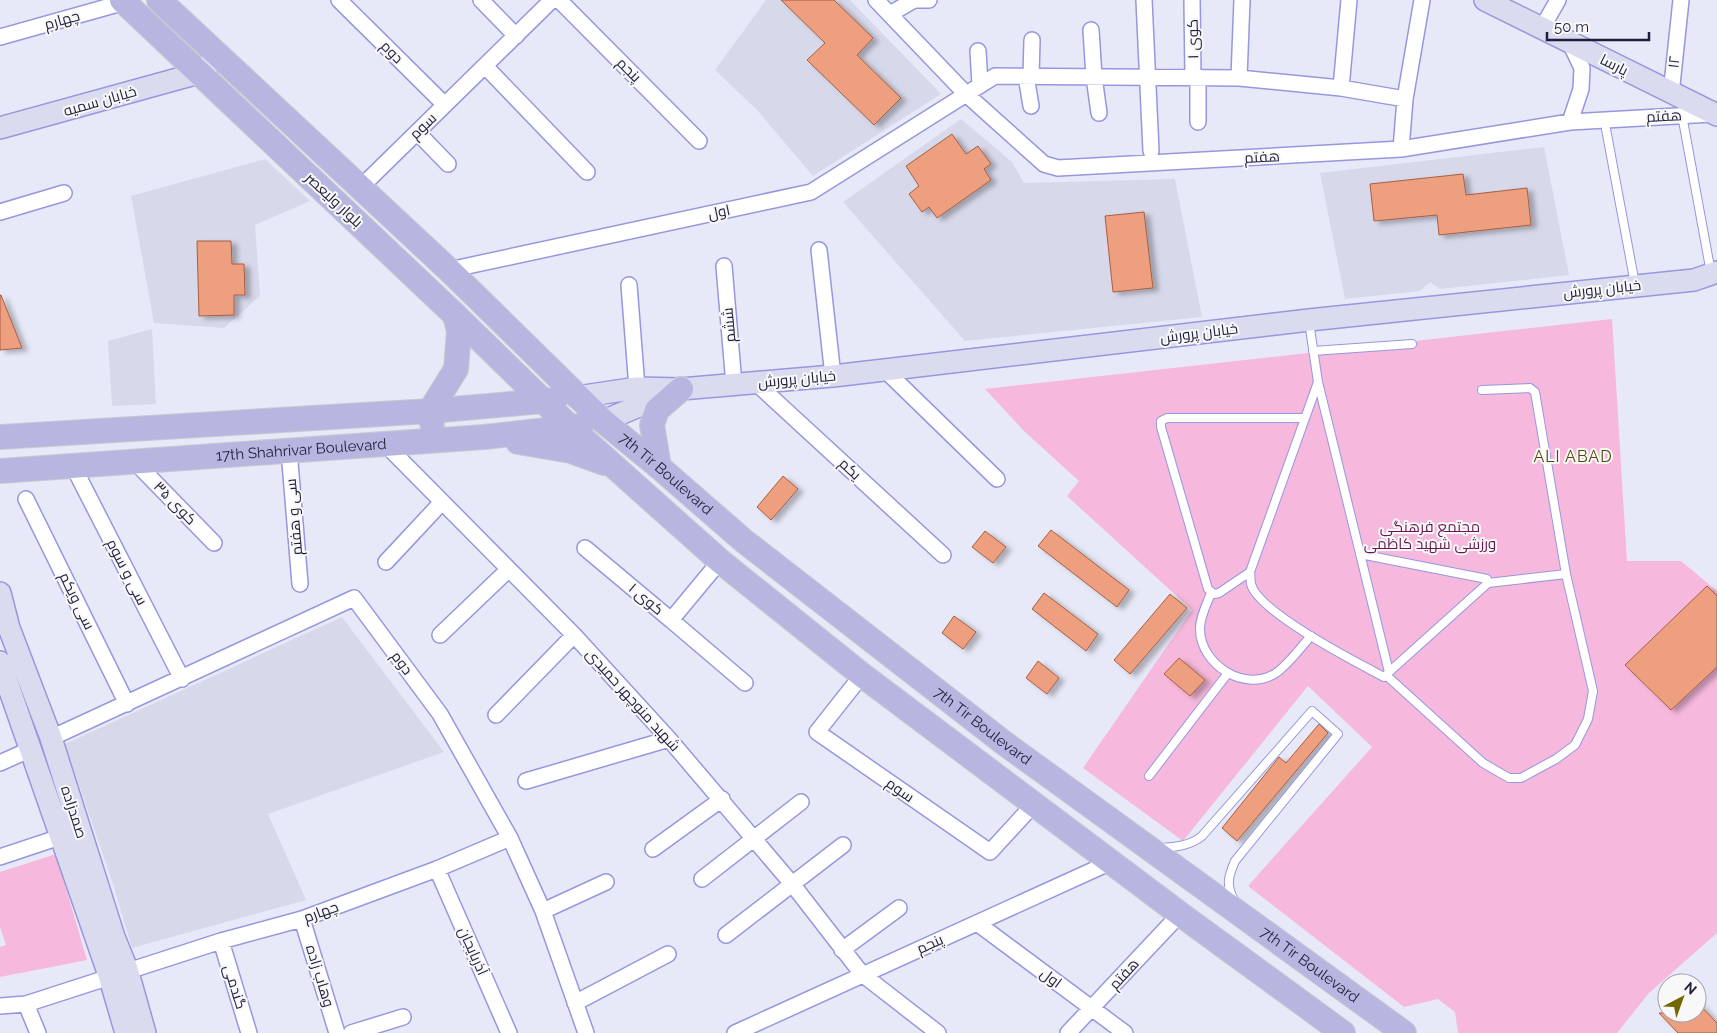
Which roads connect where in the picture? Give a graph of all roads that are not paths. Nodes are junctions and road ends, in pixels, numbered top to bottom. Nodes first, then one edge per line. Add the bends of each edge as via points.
1 (159, 0) edge
2 (339, 0) edge
3 (481, 0) edge
4 (552, 0) edge
5 (559, 0) edge
6 (876, 0) edge
7 (929, 0) edge
8 (1144, 0) edge
9 (1192, 0) edge
10 (1242, 0) edge
11 (1349, 0) edge
12 (1422, 0) edge
13 (1485, 0) edge
14 (1558, 0) edge
15 (1681, 0) edge
16 (123, 1) edge
17 (890, 14) junction
18 (1542, 28) junction
19 (1092, 30) dead end
20 (516, 36) junction
21 (0, 37) edge
22 (1032, 40) dead end
23 (1569, 41) junction
24 (978, 51) dead end
25 (219, 55) junction
26 (485, 66) junction
27 (199, 73) junction
28 (1028, 76) junction
29 (1094, 76) junction
30 (1146, 77) junction
31 (1196, 78) junction
32 (1239, 78) junction
33 (980, 85) junction
34 (1341, 88) junction
35 (966, 94) junction
36 (1671, 94) junction
37 (1405, 99) junction
38 (445, 105) junction
39 (1031, 106) dead end
40 (1099, 114) dead end
41 (1715, 114) edge
42 (1682, 115) junction
43 (1198, 122) dead end
44 (1570, 122) junction
45 (0, 128) edge
46 (1606, 129) dead end
47 (417, 132) junction
48 (699, 141) dead end
49 (1401, 149) junction
50 (1151, 151) dead end
51 (448, 164) dead end
52 (587, 172) dead end
53 (361, 187) junction
54 (64, 192) dead end
55 (0, 212) edge
56 (819, 250) dead end
57 (724, 266) dead end
58 (449, 270) junction
59 (1715, 276) edge
60 (629, 285) dead end
61 (1636, 286) junction
62 (455, 315) junction
63 (1308, 320) junction
64 (1412, 344) dead end
65 (1314, 350) junction
66 (885, 370) junction
67 (833, 376) junction
68 (1318, 382) junction
69 (756, 383) junction
70 (734, 385) junction
71 (637, 388) junction
72 (680, 389) junction
73 (1482, 390) dead end
74 (577, 397) junction
75 (545, 401) junction
76 (430, 411) junction
77 (1305, 418) junction
78 (603, 421) junction
79 (571, 428) junction
80 (0, 437) edge
81 (484, 437) junction
82 (434, 440) junction
83 (384, 443) junction
84 (289, 450) junction
85 (136, 463) junction
86 (73, 466) junction
87 (659, 467) junction
88 (616, 468) junction
89 (6, 475) edge
90 (997, 479) dead end
91 (26, 499) dead end
92 (442, 502) junction
93 (214, 543) dead end
94 (585, 548) dead end
95 (1360, 554) junction
96 (943, 555) dead end
97 (720, 561) junction
98 (386, 562) dead end
99 (508, 570) junction
100 (1250, 572) junction
101 (1566, 574) junction
102 (1488, 583) junction
103 (300, 584) dead end
104 (0, 593) edge
105 (1211, 593) junction
106 (671, 620) junction
107 (4, 630) edge
108 (574, 634) junction
109 (440, 635) dead end
110 (1311, 636) junction
111 (0, 662) edge
112 (1228, 673) junction
113 (1388, 674) junction
114 (862, 675) junction
115 (182, 679) junction
116 (745, 683) dead end
117 (127, 704) junction
118 (496, 715) dead end
119 (51, 738) junction
120 (669, 739) junction
121 (1004, 743) junction
122 (31, 749) junction
123 (0, 763) edge
124 (986, 768) junction
125 (1149, 776) dead end
126 (526, 781) dead end
127 (722, 800) junction
128 (801, 802) dead end
129 (1034, 804) junction
130 (71, 834) junction
131 (510, 838) junction
132 (754, 838) junction
133 (843, 845) dead end
134 (1148, 848) junction
135 (653, 849) dead end
136 (0, 856) edge
137 (1111, 862) junction
138 (437, 869) junction
139 (702, 879) dead end
140 (606, 882) dead end
141 (792, 885) junction
142 (899, 908) dead end
143 (543, 911) junction
144 (1180, 914) junction
145 (302, 919) junction
146 (1245, 919) junction
147 (977, 923) junction
148 (726, 935) dead end
149 (221, 941) junction
150 (842, 950) junction
151 (668, 954) dead end
152 (118, 972) junction
153 (862, 974) junction
154 (575, 1003) junction
155 (26, 1004) junction
156 (0, 1006) edge
157 (1092, 1008) junction
158 (403, 1017) dead end
159 (747, 1031) edge
160 (38, 1033) edge
161 (126, 1033) edge
162 (145, 1033) edge
163 (249, 1033) edge
164 (337, 1033) edge
165 (351, 1033) edge
166 (509, 1033) edge
167 (586, 1033) edge
168 (938, 1033) edge
169 (1068, 1033) edge
170 (1125, 1033) edge
171 (1343, 1033) edge
172 (1404, 1033) edge

1 - 25 main road, بلوار ولیعصر
2 - 38 street, دوم
3 - 20 street
4 - 20 street, سوم
5 - 48 street, پنجم
6 - 17 street, هفتم
7 - 17 street via 914,0
8 - 30 street
9 - 31 street, کوی ۱
10 - 32 street
11 - 34 street
12 - 37 street
13 - 18 street, پارسا
14 - 18 street
15 - 36 street, ۱۲
16 - 21 street, چهارم
16 - 27 main road, بلوار ولیعصر
17 - 35 street, هفتم
18 - 23 street, پارسا
19 - 29 street
20 - 26 street, سوم
22 - 28 street
23 - 36 street, پارسا
23 - 44 street via 1582,68 1581,89
24 - 33 street
25 - 27 street
25 - 53 main road, بلوار ولیعصر
26 - 38 street, سوم
26 - 52 street
27 - 45 street, خیابان سمیه
27 - 62 main road, بلوار ولیعصر
28 - 29 street, اول
28 - 33 street, اول via 995,76
28 - 39 street
29 - 30 street, اول
29 - 40 street
30 - 31 street, اول
30 - 50 street
31 - 32 street, اول
31 - 43 street, کوی ۱
32 - 34 street, اول
33 - 35 street, اول
34 - 37 street, اول
35 - 49 street, هفتم via 1044,164 1058,168
35 - 58 street, اول via 811,192
36 - 41 street, پارسا
37 - 49 street
38 - 47 street, سوم
41 - 42 street, هفتم
42 - 44 street, هفتم
42 - 59 lane
44 - 49 street, هفتم
46 - 61 lane
47 - 51 street
47 - 53 street, سوم
53 - 58 main road, بلوار ولیعصر
54 - 55 street
56 - 67 street
57 - 70 street, ششم
58 - 74 main road, بلوار ولیعصر
59 - 61 street, خیابان پرورش
60 - 71 street
61 - 63 street, خیابان پرورش
62 - 75 main road, بلوار ولیعصر
62 - 76 main road via 459,331 456,369
63 - 65 lane
63 - 66 street, خیابان پرورش
64 - 65 lane
65 - 68 lane
66 - 67 street, خیابان پرورش
66 - 90 street
67 - 69 street, خیابان پرورش
68 - 77 lane
68 - 95 lane
69 - 70 street, خیابان پرورش
69 - 96 street, یکم
70 - 72 street, خیابان پرورش
71 - 72 street, خیابان پرورش
71 - 74 street, خیابان پرورش
72 - 78 street, خیابان پرورش
72 - 87 main road via 657,410 652,425
73 - 101 lane via 1530,388 1535,392
74 - 75 main road, 17th Shahrivar Boulevard
74 - 78 main road, 7th Tir Boulevard
75 - 76 main road, 17th Shahrivar Boulevard
75 - 79 main road, 7th Tir Boulevard
76 - 80 main road, 17th Shahrivar Boulevard
76 - 82 main road
77 - 100 lane
77 - 105 lane via 1167,418 1161,421
78 - 79 main road, 17th Shahrivar Boulevard
78 - 87 main road, 7th Tir Boulevard
79 - 81 main road, 17th Shahrivar Boulevard
79 - 88 main road, 7th Tir Boulevard
81 - 82 main road, 17th Shahrivar Boulevard
81 - 88 main road via 571,451
82 - 83 main road, 17th Shahrivar Boulevard
83 - 84 main road, 17th Shahrivar Boulevard
83 - 92 street, شهبد منوچهر حمیدی
84 - 85 main road, 17th Shahrivar Boulevard
84 - 103 street, سی و هفتم
85 - 86 main road, 17th Shahrivar Boulevard
85 - 93 street, کوی ۳۵
86 - 89 main road, 17th Shahrivar Boulevard
86 - 115 street, سی و سوم
87 - 121 main road, 7th Tir Boulevard via 744,541
88 - 97 main road, 7th Tir Boulevard
91 - 117 street, سی ویکم
92 - 98 street
92 - 99 street, شهبد منوچهر حمیدی
94 - 106 street, کوی ۱
95 - 102 lane via 1487,579
95 - 113 lane
97 - 106 street, کوی ۱
97 - 114 main road, 7th Tir Boulevard
99 - 108 street, شهبد منوچهر حمیدی
99 - 109 street
100 - 105 lane via 1219,593
100 - 110 lane via 1251,585 1263,599
101 - 102 lane
101 - 113 lane via 1593,691 1588,719 1575,745 1556,759 1521,778 1499,774 1483,763
102 - 113 lane
104 - 107 street, صمدزاده
105 - 112 lane via 1199,628 1203,647 1211,660
106 - 116 street
107 - 119 street, صمدزاده
108 - 118 street
108 - 120 street, شهبد منوچهر حمیدی
110 - 112 lane via 1276,673 1254,679
110 - 113 lane via 1384,677
111 - 122 street, صمدزاده
112 - 125 lane
114 - 124 main road, 7th Tir Boulevard
114 - 129 street, سوم via 817,732 990,852
115 - 117 street, دوم
115 - 131 street, دوم via 354,598 440,714
117 - 119 street, دوم
119 - 122 street
119 - 130 street, صمدزاده
120 - 126 street
120 - 127 street, شهبد منوچهر حمیدی
121 - 124 main road
121 - 134 main road, 7th Tir Boulevard
122 - 123 street
122 - 130 street, صمدزاده
124 - 129 main road, 7th Tir Boulevard
127 - 132 street, شهبد منوچهر حمیدی
127 - 135 street
128 - 132 street
129 - 137 main road, 7th Tir Boulevard
130 - 136 street
130 - 152 street, صمدزاده via 114,937
131 - 138 street, چهارم
131 - 143 street, دوم
132 - 139 street
132 - 141 street, شهبد منوچهر حمیدی
133 - 141 street
134 - 146 main road, 7th Tir Boulevard
134 - 146 lane via 1175,847 1202,836 1312,711 1338,734 1235,861 1227,888
137 - 144 main road, 7th Tir Boulevard
137 - 147 street, پنجم
138 - 145 street, چهارم
138 - 166 street, آذربایجان
140 - 143 street
141 - 148 street
141 - 150 street, شهبد منوچهر حمیدی
142 - 150 street
143 - 154 street, دوم
144 - 157 street, هفتم
144 - 171 main road, 7th Tir Boulevard
145 - 149 street, چهارم
145 - 164 street, وهاب زاده
146 - 172 main road, 7th Tir Boulevard
147 - 153 street, پنجم
147 - 157 street, اول
149 - 152 street, چهارم
149 - 163 street, گندمی
150 - 153 street, شهبد منوچهر حمیدی
151 - 154 street
152 - 155 street, چهارم
152 - 161 street, صمدزاده
152 - 162 street, صمدزاده
153 - 159 street, پنجم
153 - 168 street, شهبد منوچهر حمیدی
154 - 167 street, دوم
155 - 156 street, چهارم
155 - 160 street
157 - 169 street, هفتم
157 - 170 street, اول
158 - 165 street

